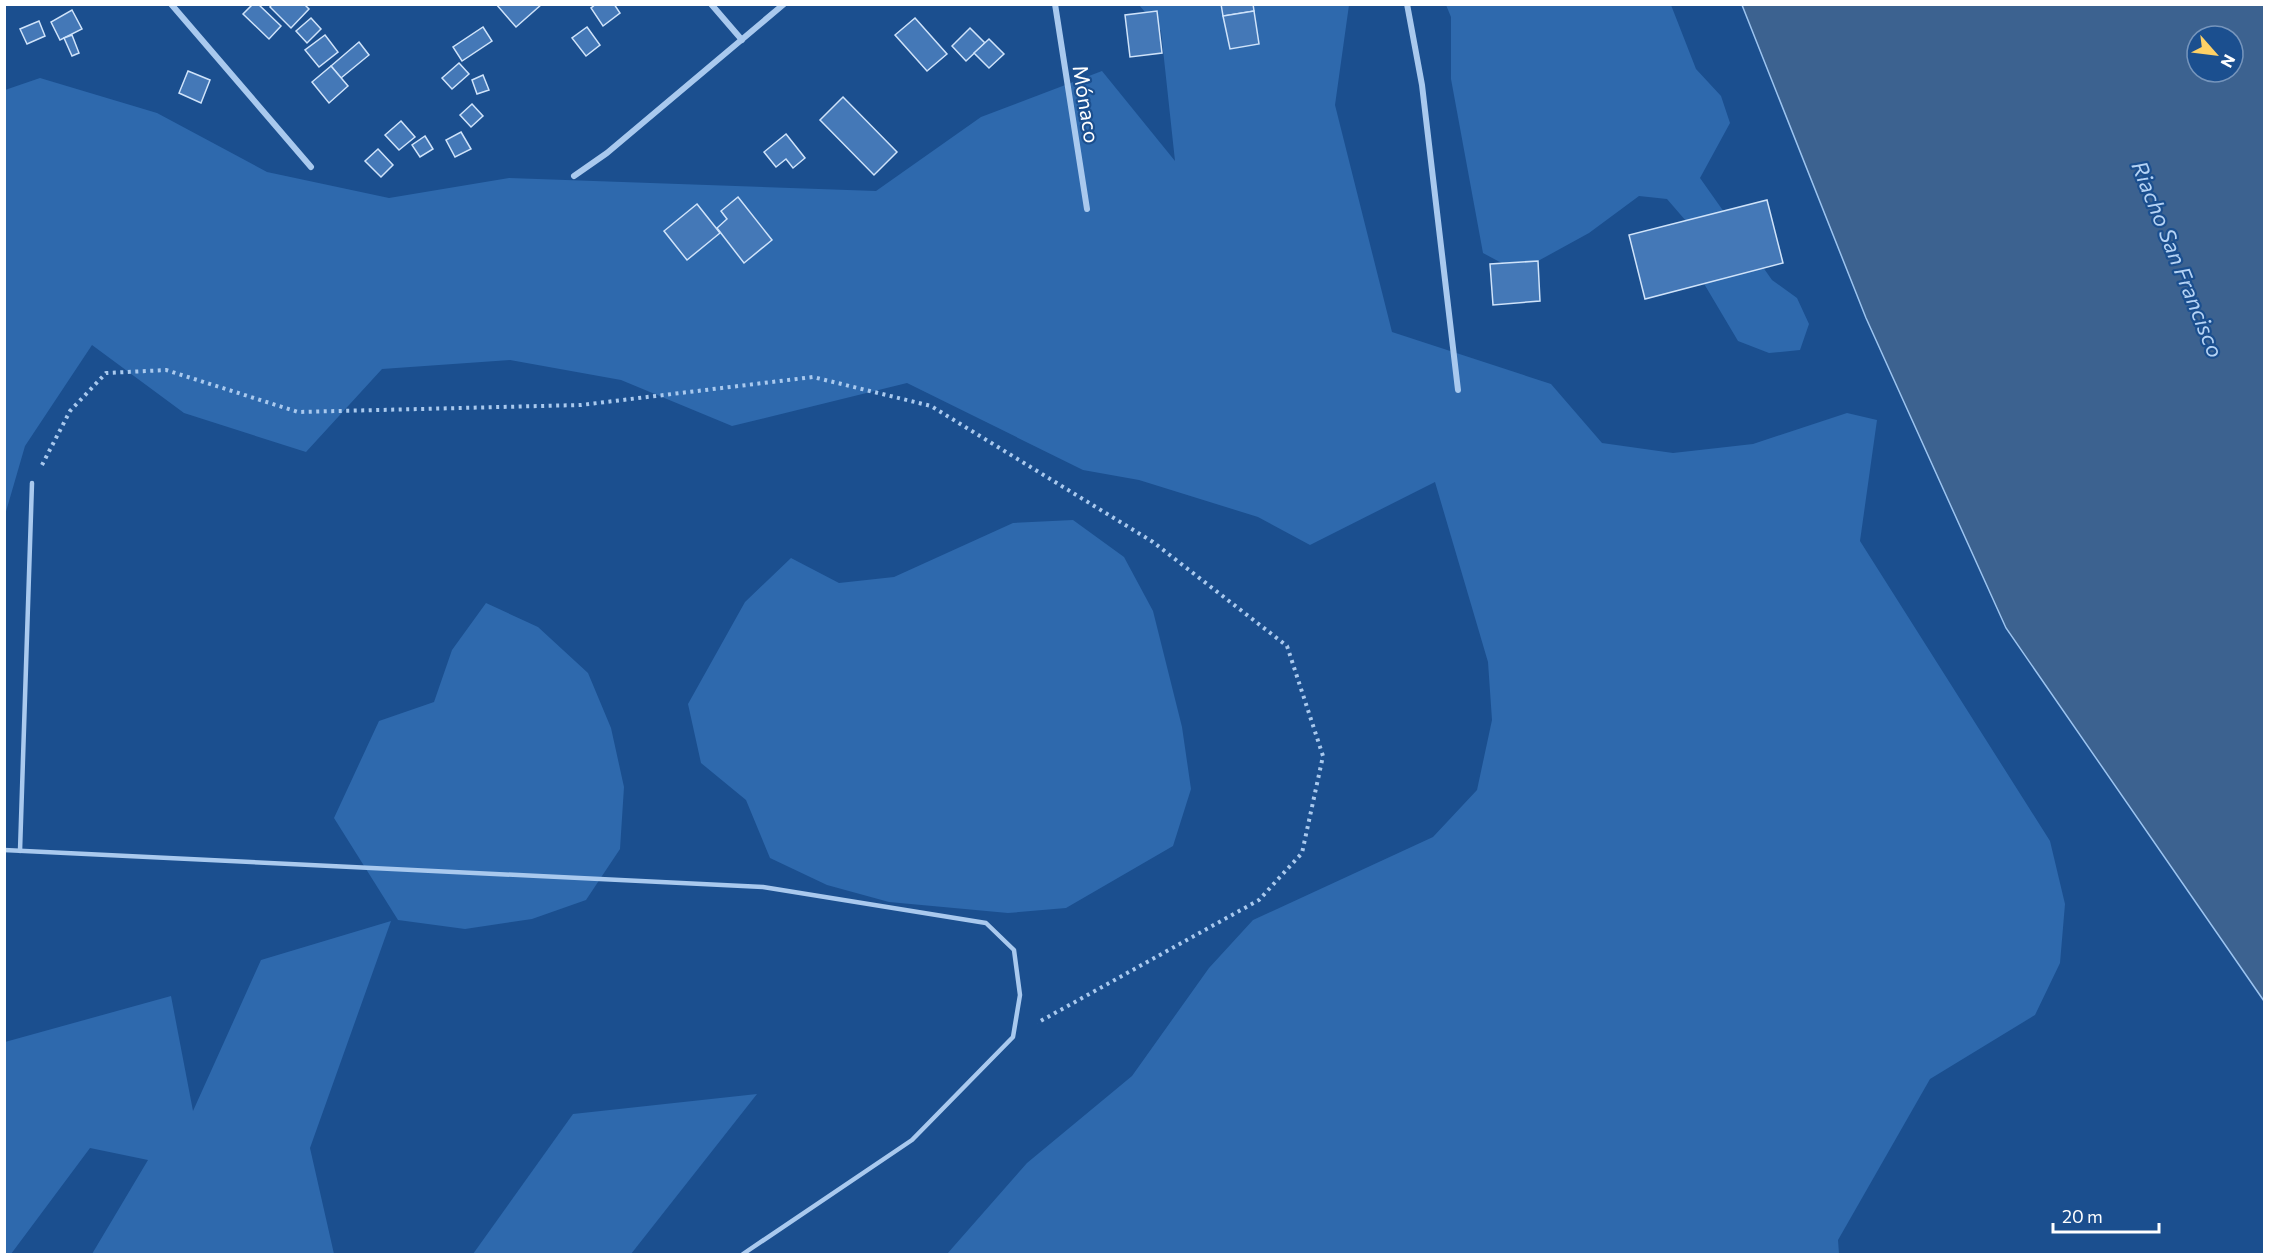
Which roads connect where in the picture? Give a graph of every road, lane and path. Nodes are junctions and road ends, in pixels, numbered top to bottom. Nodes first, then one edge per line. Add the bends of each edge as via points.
1 (171, 4) edge
2 (711, 4) edge
3 (784, 4) edge
4 (1055, 4) edge
5 (1407, 4) edge
6 (742, 40) junction
7 (311, 166) dead end
8 (574, 176) dead end
9 (1087, 209) dead end
10 (1458, 390) dead end
11 (32, 483) joint
12 (4, 850) edge
13 (20, 851) junction
14 (1013, 1036) junction
15 (743, 1254) edge

1 - 7 street
2 - 6 street
3 - 6 street
4 - 9 street, Mónaco
5 - 10 street via 1422,85
6 - 8 street
11 - 13 lane
11 - 14 path via 70,411 106,373 166,370 298,412 581,405 813,377 931,406 1153,542 1287,646 1323,756 1302,853 1259,900
12 - 13 lane
13 - 14 lane via 763,887 987,923 1014,950 1020,995
14 - 15 lane via 912,1140

